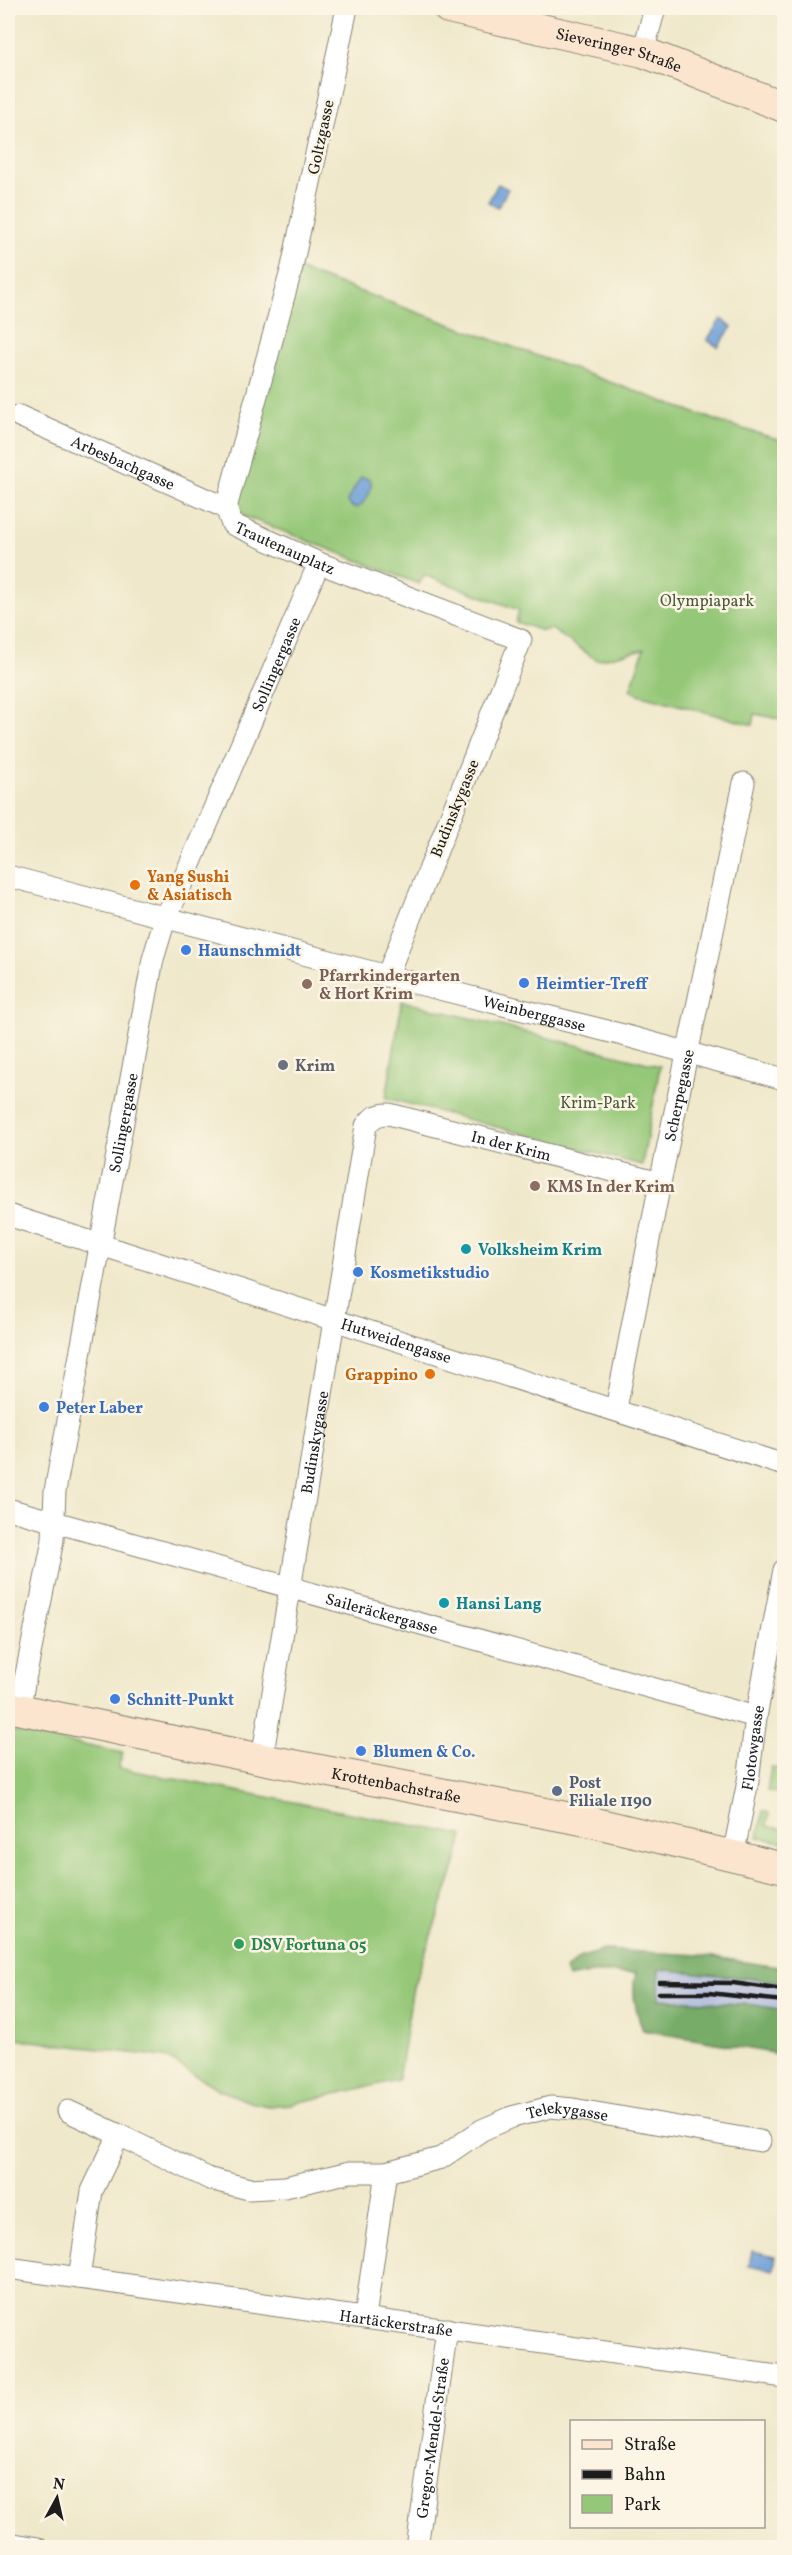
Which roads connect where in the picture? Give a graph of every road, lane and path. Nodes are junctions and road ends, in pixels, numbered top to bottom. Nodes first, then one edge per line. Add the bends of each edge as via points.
1 (347, 8) edge
2 (448, 8) edge
3 (655, 8) edge
4 (643, 52) junction
5 (784, 107) edge
6 (292, 267) joint
7 (19, 417) dead end
8 (226, 508) junction
9 (319, 563) junction
10 (521, 640) joint
11 (744, 783) dead end
12 (8, 876) edge
13 (166, 916) junction
14 (387, 976) junction
15 (687, 1053) junction
16 (784, 1079) edge
17 (366, 1126) joint
18 (660, 1183) junction
19 (8, 1215) edge
20 (101, 1245) junction
21 (333, 1318) junction
22 (616, 1409) junction
23 (784, 1465) edge
24 (8, 1509) edge
25 (55, 1522) junction
26 (784, 1570) edge
27 (290, 1586) junction
28 (13, 1708) edge
29 (756, 1717) junction
30 (262, 1759) junction
31 (734, 1856) junction
32 (784, 1868) edge
33 (68, 2111) dead end
34 (119, 2135) junction
35 (760, 2141) dead end
36 (386, 2172) junction
37 (8, 2268) edge
38 (79, 2278) junction
39 (365, 2317) junction
40 (447, 2330) junction
41 (784, 2377) edge
42 (8, 2543) edge
43 (38, 2547) edge
44 (417, 2547) edge

1 - 6 street, Goltzgasse
2 - 4 main road, Sieveringer Straße
3 - 4 street
4 - 5 main road, Sieveringer Straße
6 - 8 street, Trautenauplatz
7 - 8 street, Arbesbachgasse
8 - 9 street, Trautenauplatz via 232,524
9 - 10 street, Trautenauplatz
9 - 13 street, Sollingergasse
10 - 14 street, Budinskygasse
11 - 15 street, Scherpegasse
12 - 13 street, Weinberggasse
13 - 14 street, Weinberggasse
13 - 20 street, Sollingergasse via 153,959
14 - 15 street, Weinberggasse
15 - 16 street, Weinberggasse
15 - 18 street, Scherpegasse
17 - 18 street, In der Krim via 374,1116 389,1114
17 - 21 street, Budinskygasse
18 - 22 street, Scherpegasse
19 - 20 street, Hutweidengasse
20 - 21 street, Hutweidengasse
20 - 25 street, Sollingergasse via 56,1491
21 - 22 street, Hutweidengasse
21 - 27 street, Budinskygasse
22 - 23 street, Hutweidengasse
24 - 25 street, Saileräckergasse
25 - 27 street, Saileräckergasse
25 - 28 street, Sollingergasse
26 - 29 street, Flotowgasse
27 - 29 street, Saileräckergasse
27 - 30 street, Budinskygasse
28 - 30 main road, Krottenbachstraße
29 - 31 street, Flotowgasse
30 - 31 main road, Krottenbachstraße via 592,1822
31 - 32 main road, Krottenbachstraße
33 - 34 street, Telekygasse
34 - 36 street, Telekygasse via 210,2180 249,2189 285,2187 351,2172
34 - 38 street via 92,2191
35 - 36 street, Telekygasse via 551,2107 482,2130 441,2158
36 - 39 street
37 - 38 street, Hartäckerstraße
38 - 39 street, Hartäckerstraße
39 - 40 street, Hartäckerstraße
40 - 41 street, Hartäckerstraße
40 - 44 street, Gregor-Mendel-Straße
42 - 43 street

